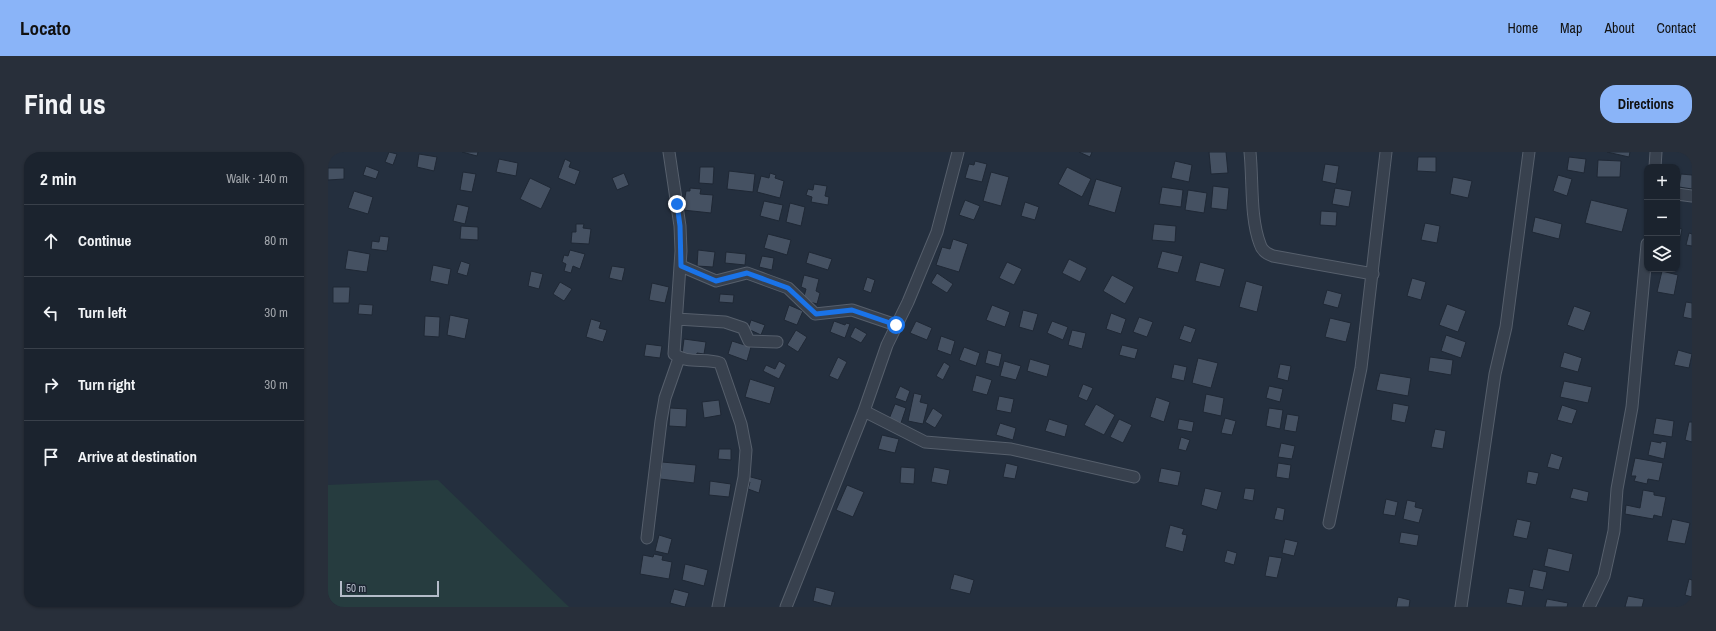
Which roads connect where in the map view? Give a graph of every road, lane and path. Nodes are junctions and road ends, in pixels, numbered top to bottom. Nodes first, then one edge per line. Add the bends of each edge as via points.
1 (669, 152) edge
2 (958, 152) edge
3 (1250, 152) edge
4 (1386, 152) edge
5 (1530, 152) edge
6 (1656, 152) edge
7 (1655, 164) edge
8 (1680, 194) edge
9 (1692, 196) edge
10 (681, 266) junction
11 (1644, 272) edge
12 (1373, 274) junction
13 (677, 319) junction
14 (896, 325) junction
15 (777, 342) dead end
16 (679, 358) junction
17 (864, 411) junction
18 (1134, 477) dead end
19 (1329, 523) dead end
20 (647, 538) dead end
21 (718, 607) edge
22 (786, 607) edge
23 (1461, 607) edge
24 (1589, 607) edge

1 - 10 street via 680,226
2 - 14 street via 937,232
3 - 12 street via 1254,217 1260,245 1266,253
4 - 12 street
5 - 23 street via 1506,327 1495,374
6 - 7 street
8 - 9 street
10 - 13 street
10 - 14 street via 716,281 747,273 788,288 816,314 852,310
11 - 24 street via 1632,407 1617,489 1614,531 1604,576
12 - 19 street via 1361,368
13 - 15 street via 725,322 743,328 749,341
13 - 16 street via 674,354
14 - 17 street
16 - 20 street via 662,413
16 - 21 street via 712,360 720,363 741,424 746,450 744,477
17 - 18 street via 925,442 1011,449
17 - 22 street

